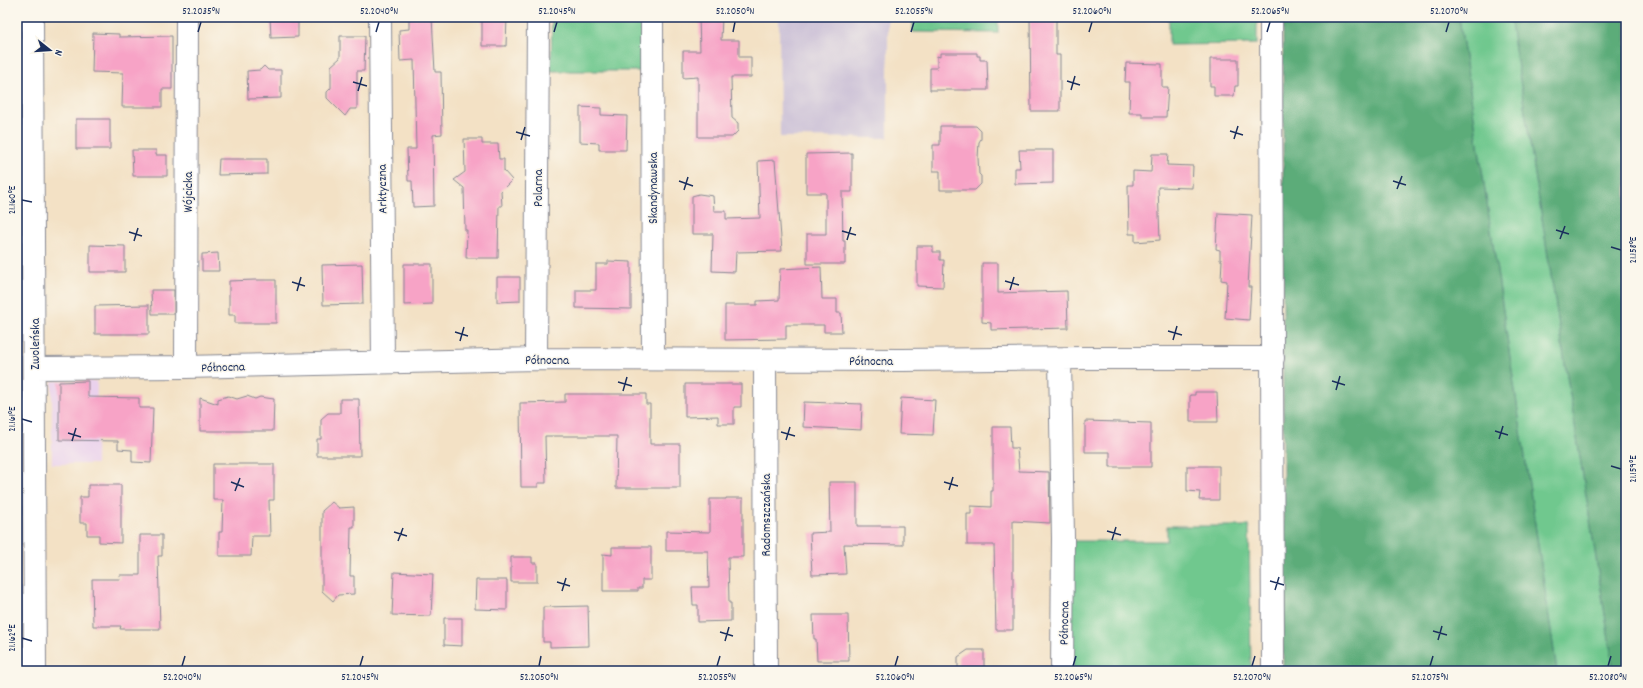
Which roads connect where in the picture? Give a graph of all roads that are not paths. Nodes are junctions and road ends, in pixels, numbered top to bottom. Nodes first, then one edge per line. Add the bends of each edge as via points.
1 (32, 17) edge
2 (187, 17) edge
3 (380, 17) edge
4 (538, 17) edge
5 (652, 17) edge
6 (1272, 17) edge
7 (25, 222) edge
8 (1273, 358) junction
9 (536, 359) junction
10 (653, 359) junction
11 (1060, 359) junction
12 (765, 360) junction
13 (383, 361) junction
14 (186, 367) junction
15 (34, 368) junction
16 (26, 552) edge
17 (35, 671) edge
18 (766, 671) edge
19 (1062, 671) edge
20 (1273, 671) edge

1 - 7 street, Zwoleńska
2 - 14 street, Wójcicka
3 - 13 street, Arktyczna
4 - 9 street, Polarna
5 - 10 street, Skandynawska
6 - 8 street
7 - 15 street, Zwoleńska
8 - 11 street, Północna
8 - 20 street
9 - 10 street, Północna
9 - 13 street, Północna
10 - 12 street, Północna
11 - 12 street, Północna
11 - 19 street, Północna
12 - 18 street, Radomszczańska
13 - 14 street, Północna
14 - 15 street, Północna
15 - 16 street, Zwoleńska
16 - 17 street, Zwoleńska

